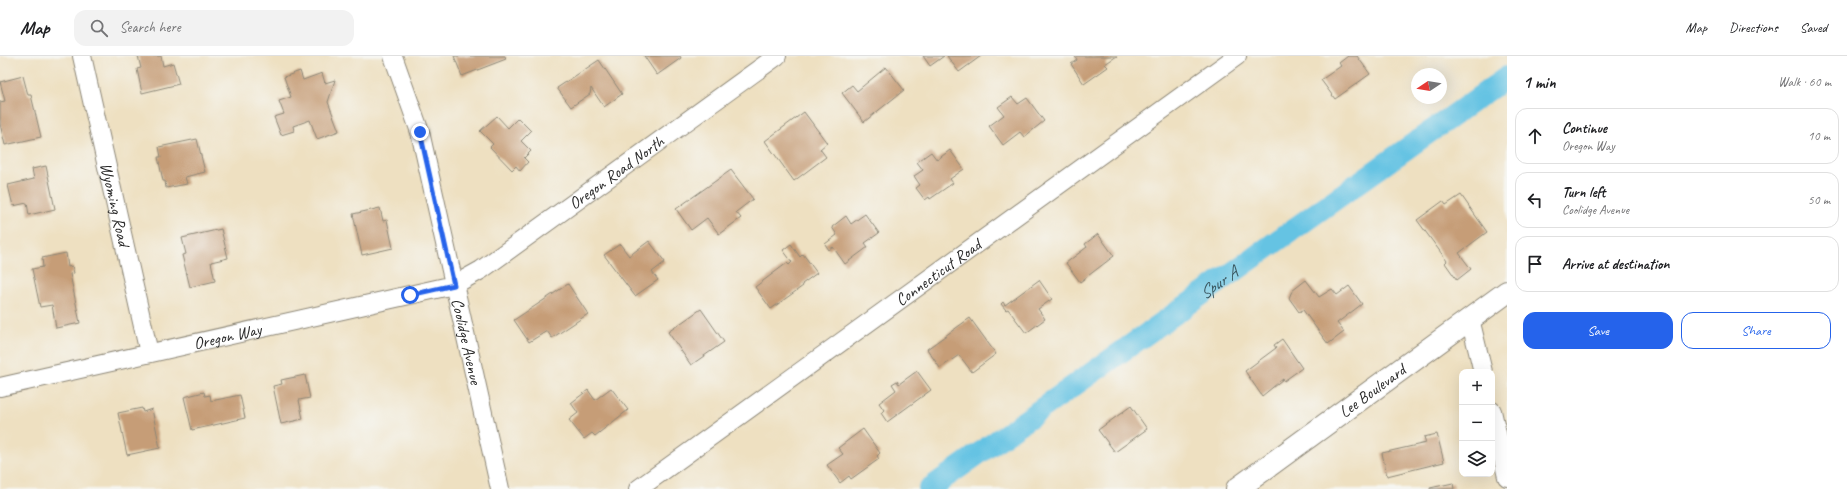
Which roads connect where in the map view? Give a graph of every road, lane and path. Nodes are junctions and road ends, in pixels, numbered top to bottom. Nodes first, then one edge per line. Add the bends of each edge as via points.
1 (82, 56) edge
2 (393, 56) edge
3 (777, 56) edge
4 (1237, 56) edge
5 (454, 285) junction
6 (1507, 292) edge
7 (1470, 319) junction
8 (149, 353) junction
9 (1482, 369) edge
10 (0, 387) edge
11 (1495, 424) edge
12 (1507, 477) edge
13 (500, 489) edge
14 (638, 489) edge
15 (1236, 489) edge

1 - 8 street, Wyoming Road
2 - 5 street, Coolidge Avenue via 420,132
3 - 5 street, Oregon Road North via 487,266
4 - 14 street, Connecticut Road
5 - 8 street, Oregon Way
5 - 13 street, Coolidge Avenue
6 - 7 main road, Lee Boulevard
7 - 9 street
7 - 15 main road, Lee Boulevard
8 - 10 street, Oregon Way
11 - 12 street

